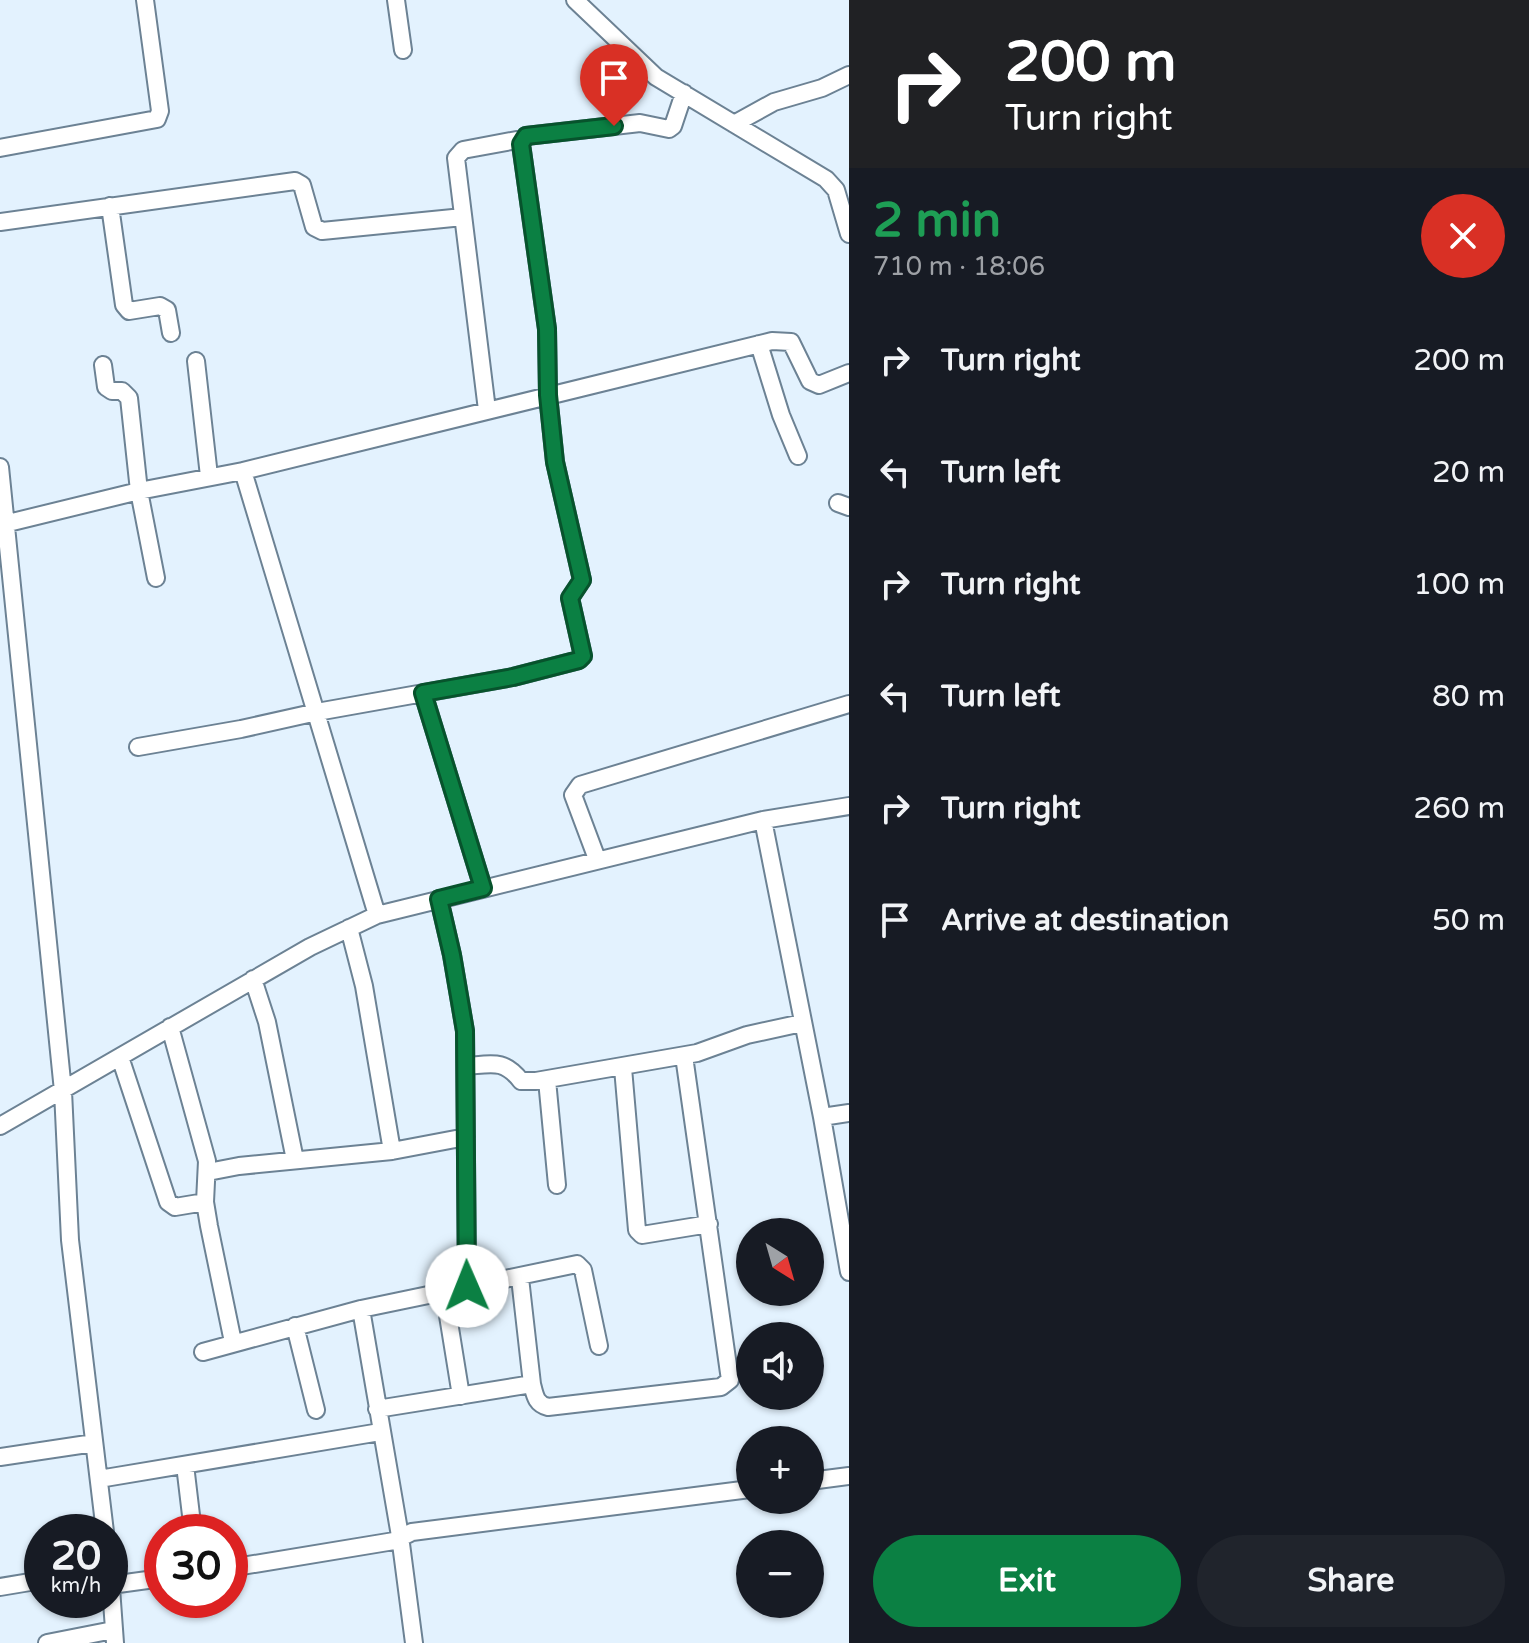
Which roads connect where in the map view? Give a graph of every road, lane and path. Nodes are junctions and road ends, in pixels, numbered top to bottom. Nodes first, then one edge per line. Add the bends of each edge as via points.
1 (145, 0) edge
2 (396, 0) edge
3 (575, 0) edge
4 (403, 50) dead end
5 (849, 75) edge
6 (684, 93) junction
7 (734, 124) junction
8 (522, 139) junction
9 (0, 148) edge
10 (846, 201) edge
11 (110, 206) junction
12 (463, 217) junction
13 (0, 222) edge
14 (849, 234) edge
15 (171, 333) dead end
16 (759, 344) junction
17 (196, 361) dead end
18 (103, 365) dead end
19 (849, 373) edge
20 (548, 395) junction
21 (487, 410) junction
22 (798, 456) dead end
23 (0, 467) edge
24 (243, 471) junction
25 (209, 476) junction
26 (139, 491) junction
27 (2, 524) edge
28 (156, 578) dead end
29 (423, 693) junction
30 (849, 704) edge
31 (317, 712) junction
32 (138, 747) dead end
33 (849, 806) edge
34 (763, 820) junction
35 (597, 859) junction
36 (483, 888) junction
37 (439, 899) junction
38 (377, 915) junction
39 (349, 928) junction
40 (253, 979) junction
41 (802, 1023) junction
42 (170, 1027) junction
43 (684, 1056) junction
44 (120, 1057) junction
45 (467, 1066) junction
46 (623, 1068) junction
47 (547, 1080) junction
48 (63, 1091) junction
49 (849, 1113) edge
50 (822, 1117) junction
51 (0, 1126) edge
52 (466, 1137) junction
53 (392, 1151) junction
54 (295, 1160) junction
55 (208, 1172) junction
56 (557, 1185) dead end
57 (205, 1202) junction
58 (709, 1224) junction
59 (849, 1272) edge
60 (520, 1278) junction
61 (467, 1286) junction
62 (444, 1291) junction
63 (361, 1309) junction
64 (295, 1326) junction
65 (233, 1342) junction
66 (599, 1346) dead end
67 (203, 1352) dead end
68 (532, 1384) junction
69 (461, 1396) junction
70 (377, 1409) junction
71 (316, 1410) dead end
72 (380, 1432) junction
73 (94, 1443) junction
74 (0, 1457) edge
75 (185, 1465) junction
76 (849, 1476) edge
77 (99, 1479) junction
78 (824, 1479) edge
79 (736, 1491) edge
80 (103, 1514) edge
81 (191, 1514) edge
82 (400, 1536) junction
83 (248, 1565) edge
84 (24, 1583) edge
85 (0, 1587) edge
86 (114, 1636) edge
87 (47, 1643) edge
88 (414, 1643) edge

1 - 9 street via 157,119
2 - 4 street
3 - 6 street via 656,77
5 - 7 street via 774,102
6 - 7 street
6 - 8 street via 669,129 640,123
7 - 10 street via 826,179
8 - 12 street via 459,154
8 - 20 street via 547,329
10 - 14 street
11 - 12 street via 295,181 302,185 314,227 322,231
11 - 13 street
11 - 15 street via 124,305 129,311 164,308
12 - 21 street
16 - 19 street via 791,342 810,381 819,385
16 - 20 street
16 - 22 street
17 - 25 street
18 - 26 street via 106,387 129,398
20 - 21 street
20 - 29 street via 558,481 582,580 570,598 583,656 513,677
21 - 24 street
23 - 27 street
24 - 25 street
24 - 31 street
25 - 26 street
26 - 27 street
26 - 28 street
27 - 48 street
29 - 31 street
29 - 36 street
30 - 35 street via 580,785 573,795
31 - 32 street
31 - 38 street
33 - 34 street
34 - 35 street
34 - 41 street
35 - 36 street
36 - 37 street
37 - 38 street
37 - 45 street via 460,992
38 - 39 street
39 - 40 street
39 - 53 street
40 - 42 street
40 - 54 street
41 - 43 street
41 - 50 street
42 - 44 street
42 - 55 street
43 - 46 street
43 - 58 street
44 - 48 street
44 - 57 street via 168,1202 175,1207
45 - 47 street via 500,1064 521,1081
45 - 52 street
46 - 47 street
46 - 58 street via 637,1230 642,1235
47 - 56 street
48 - 51 street
48 - 73 street via 70,1240
49 - 50 street
50 - 59 street
52 - 53 street
52 - 61 street
53 - 54 street
54 - 55 street
55 - 57 street
57 - 65 street
58 - 68 street via 731,1375 726,1385 548,1407 536,1400
60 - 61 street
60 - 66 street via 581,1266
60 - 68 street
61 - 62 street
62 - 63 street
62 - 69 street
63 - 64 street
63 - 70 street
64 - 65 street
64 - 71 street
65 - 67 street
68 - 69 street
69 - 70 street
70 - 72 street
72 - 75 street
72 - 82 street
73 - 74 street
73 - 77 street
75 - 77 street
75 - 81 street
76 - 78 street
77 - 80 street
79 - 82 street
82 - 83 street
82 - 88 street
84 - 85 street
86 - 87 street

